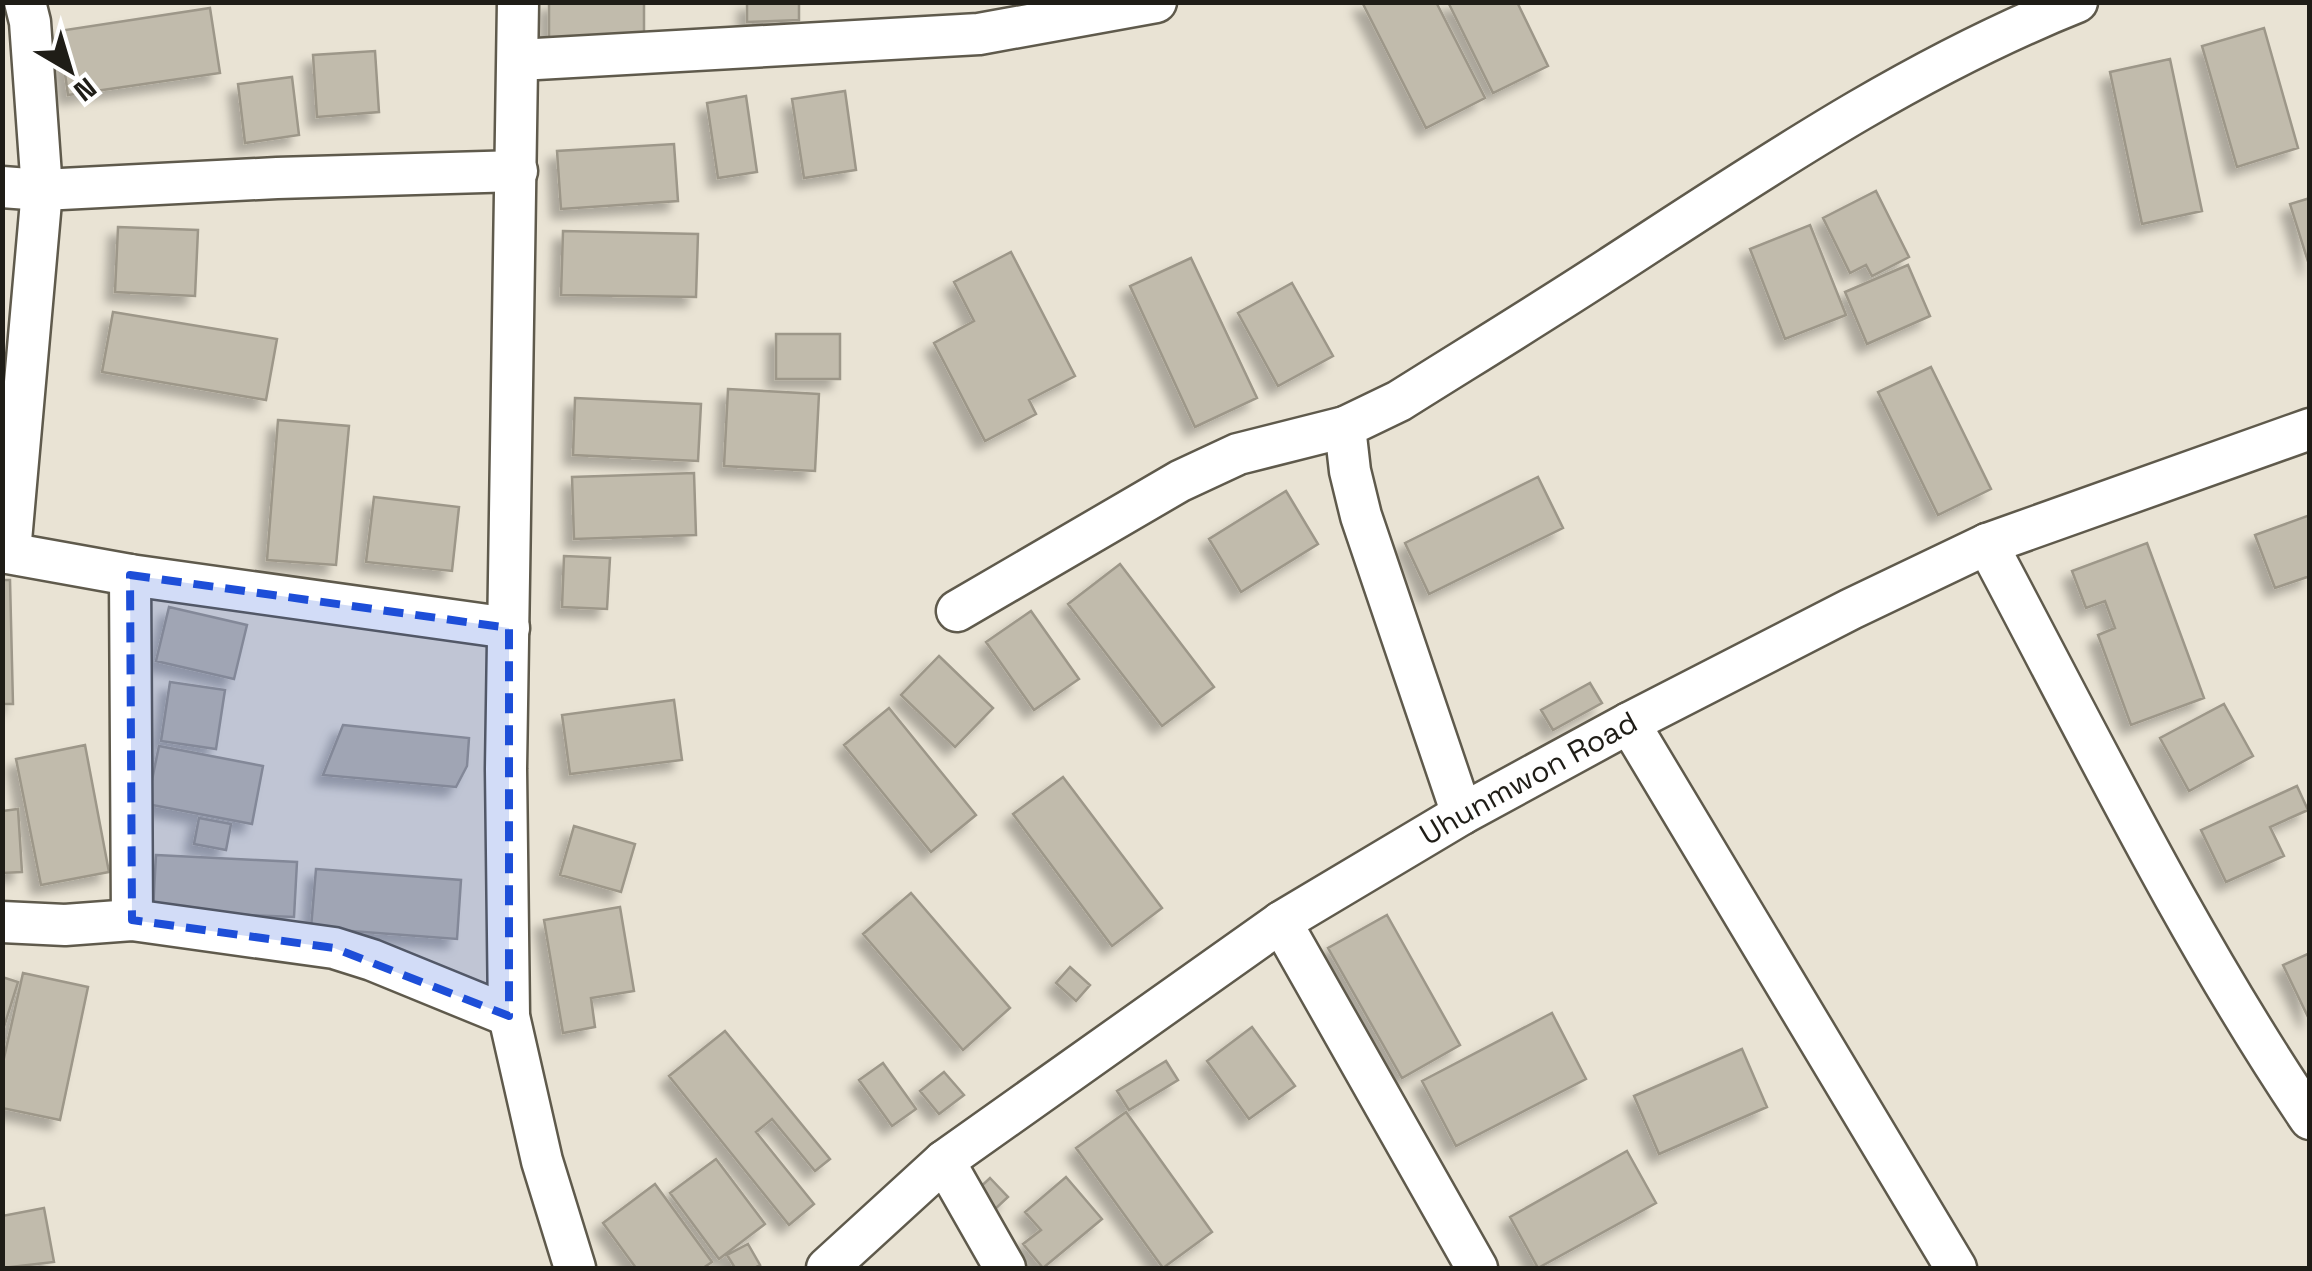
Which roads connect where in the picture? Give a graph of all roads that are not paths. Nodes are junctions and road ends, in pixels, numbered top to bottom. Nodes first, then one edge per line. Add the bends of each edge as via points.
1 (25, 2) edge
2 (518, 2) edge
3 (1156, 2) edge
4 (2077, 2) edge
5 (907, 20) edge
6 (519, 60) junction
7 (517, 170) junction
8 (22, 189) edge
9 (1345, 427) junction
10 (2310, 428) edge
11 (1987, 544) junction
12 (6, 552) edge
13 (130, 576) junction
14 (957, 611) dead end
15 (509, 628) junction
16 (1629, 723) junction
17 (1462, 814) junction
18 (132, 920) junction
19 (2, 922) edge
20 (1281, 922) junction
21 (509, 1016) junction
22 (2310, 1119) edge
23 (944, 1161) junction
24 (575, 1268) edge
25 (828, 1268) edge
26 (1004, 1268) edge
27 (1478, 1268) edge
28 (1956, 1268) edge

1 - 8 street via 30,22
2 - 6 street
3 - 5 street via 980,34
4 - 9 street via 1930,70 1796,146 1415,391
5 - 6 street
6 - 7 street
7 - 8 street
7 - 15 street
8 - 12 street
9 - 14 street via 1238,454 1180,481
9 - 17 street via 1361,516
10 - 11 street, Uhunmwon Road
11 - 16 street, Uhunmwon Road
11 - 22 street via 2210,956
12 - 13 street
13 - 15 street
13 - 18 street
15 - 21 street
16 - 17 street, Uhunmwon Road
16 - 28 street
17 - 20 street, Uhunmwon Road
18 - 19 street
18 - 21 street via 334,948
20 - 23 street, Uhunmwon Road
20 - 27 street
21 - 24 street
23 - 25 street, Uhunmwon Road
23 - 26 street

